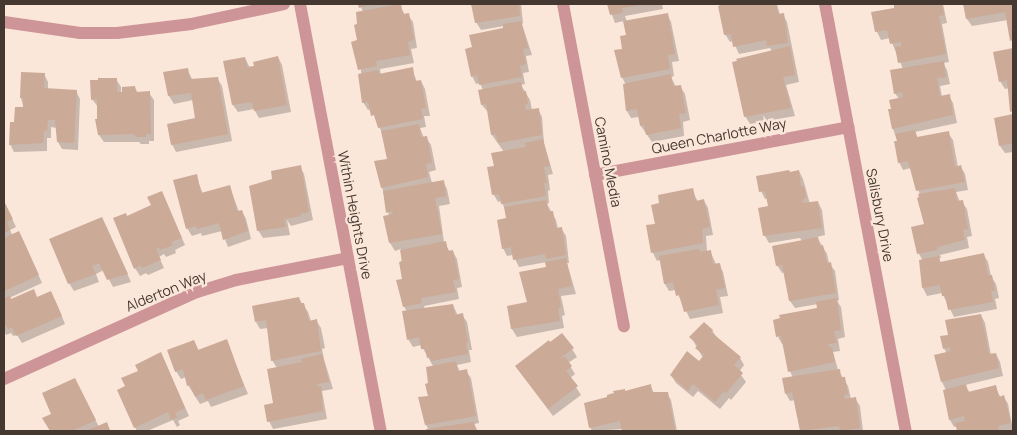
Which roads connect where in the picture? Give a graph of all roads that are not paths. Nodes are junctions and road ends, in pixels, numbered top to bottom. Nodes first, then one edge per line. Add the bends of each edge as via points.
1 (284, 4) edge
2 (300, 4) edge
3 (563, 4) edge
4 (825, 4) edge
5 (4, 22) edge
6 (848, 127) junction
7 (595, 175) junction
8 (348, 258) junction
9 (624, 326) dead end
10 (4, 379) edge
11 (381, 431) edge
12 (906, 431) edge

1 - 5 street via 181,25 117,33 80,33
2 - 8 street, Within Heights Drive
3 - 7 street, Camino Media
4 - 6 street, Salisbury Drive
6 - 7 street, Queen Charlotte Way
6 - 12 street, Salisbury Drive
7 - 9 street, Camino Media
8 - 10 street, Alderton Way via 236,280 197,292
8 - 11 street, Within Heights Drive

